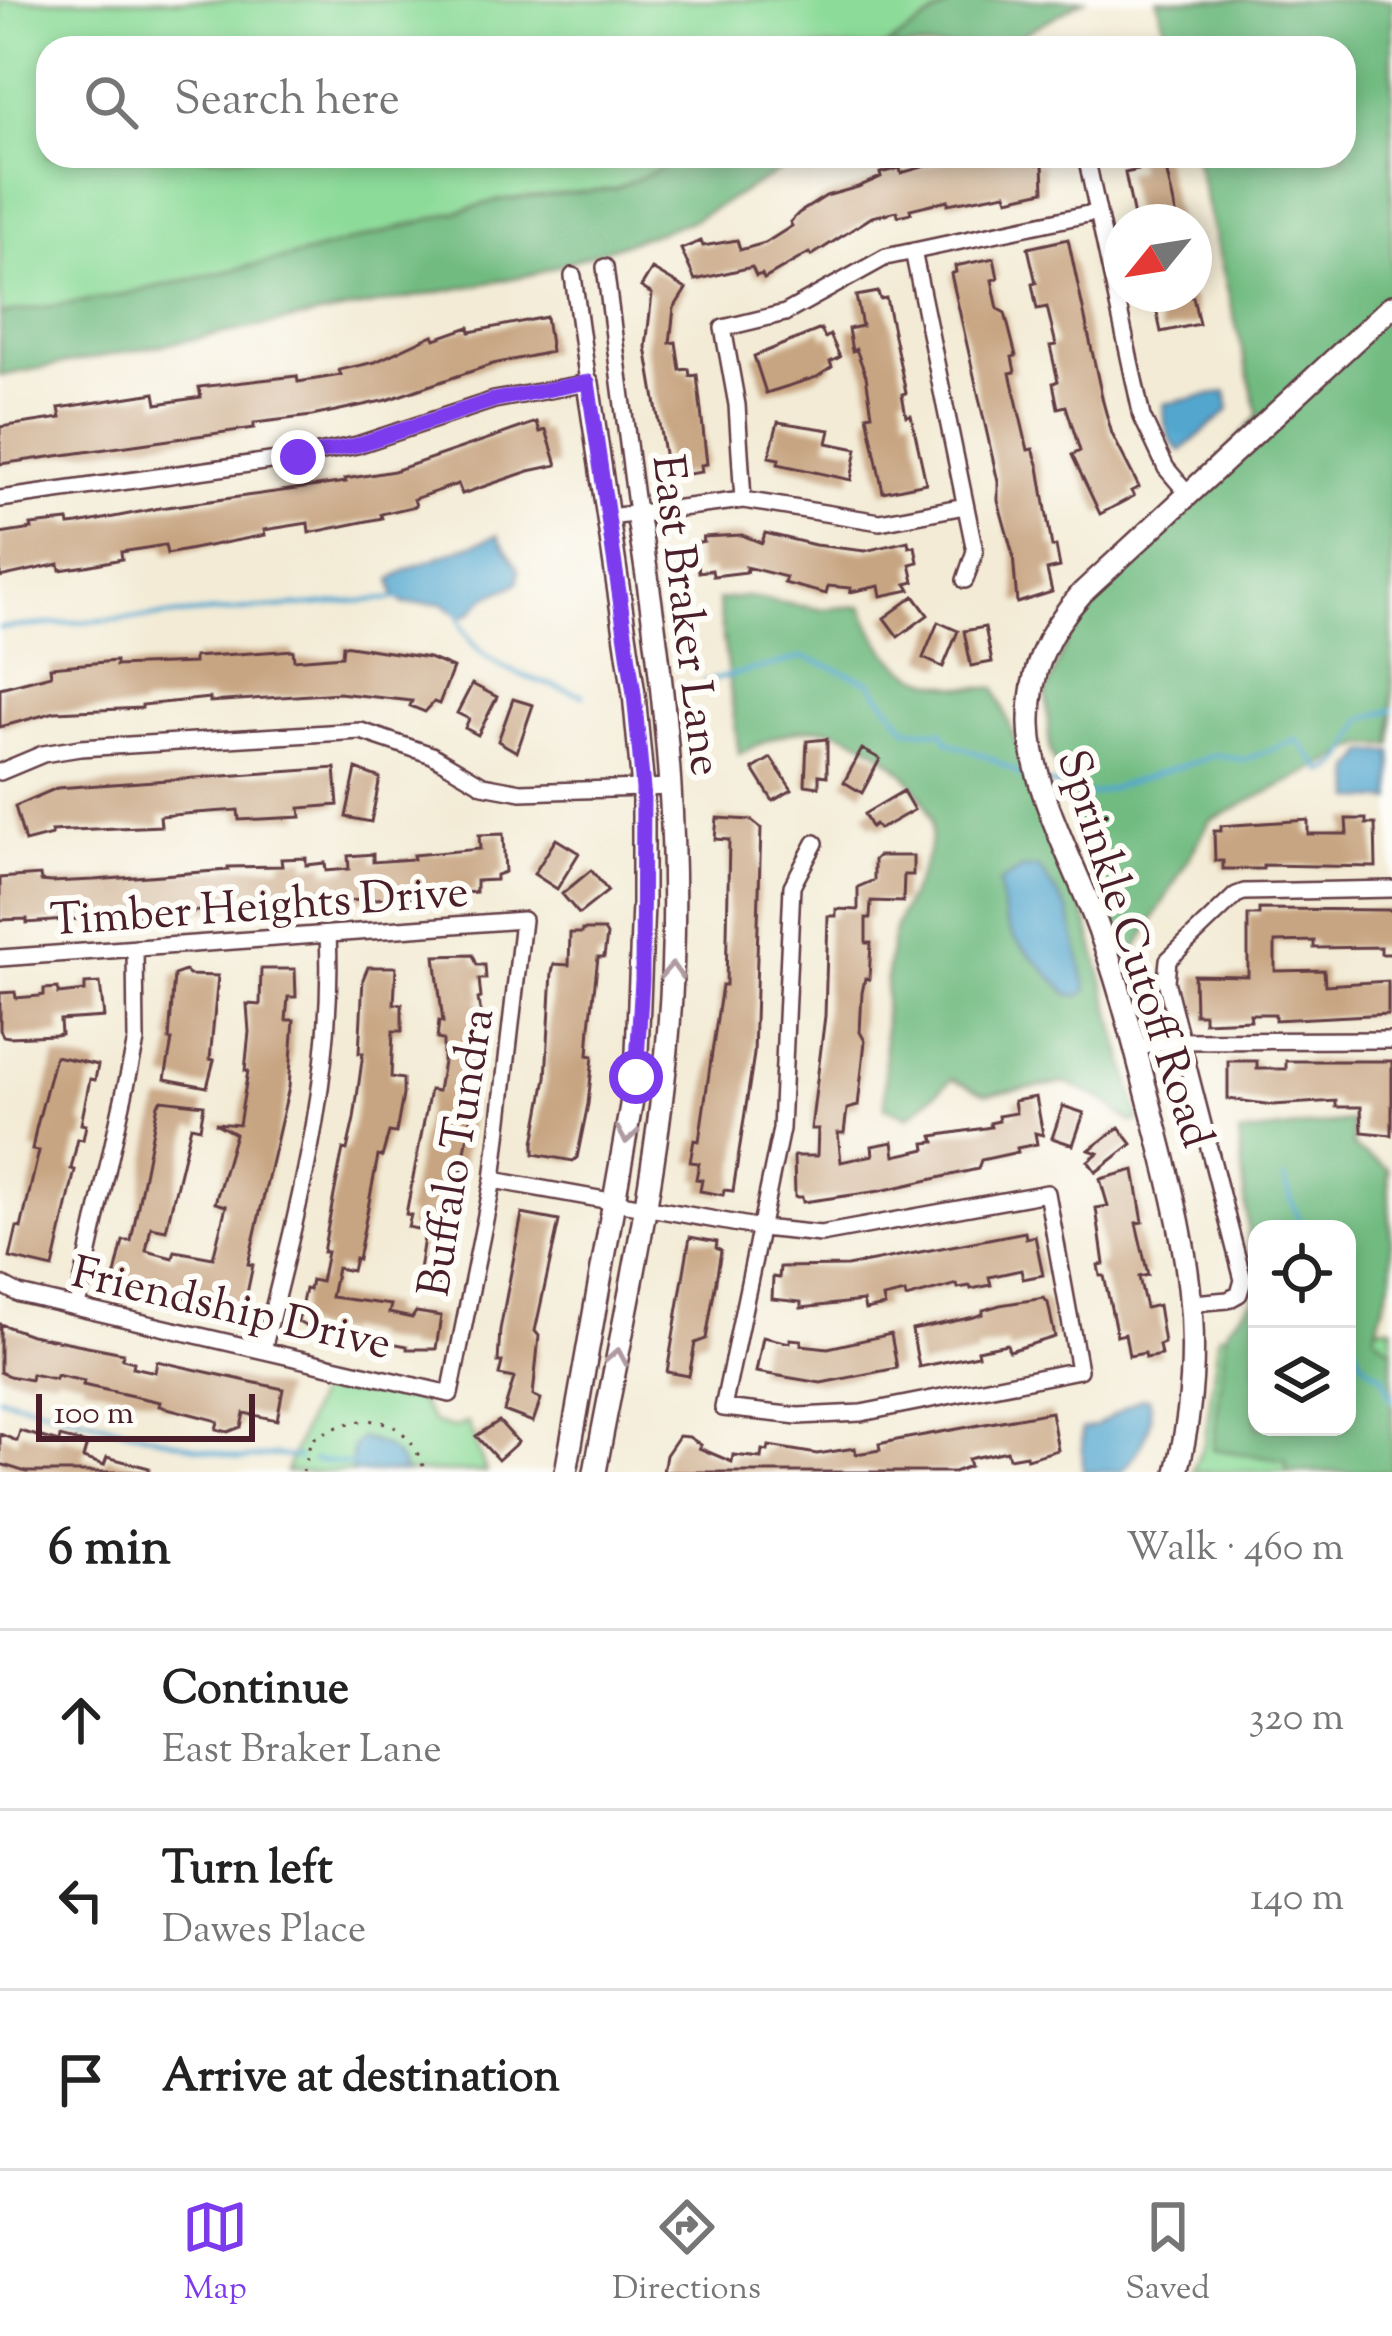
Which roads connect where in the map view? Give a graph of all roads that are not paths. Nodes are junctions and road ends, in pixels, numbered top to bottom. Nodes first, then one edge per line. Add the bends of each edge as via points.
1 (1088, 168) edge
2 (1097, 212) junction
3 (913, 251) junction
4 (605, 267) dead end
5 (573, 275) dead end
6 (1392, 306) edge
7 (588, 382) junction
8 (1190, 496) junction
9 (0, 499) edge
10 (743, 500) junction
11 (965, 506) junction
12 (637, 513) junction
13 (609, 517) junction
14 (965, 580) dead end
15 (0, 772) edge
16 (672, 787) junction
17 (643, 789) junction
18 (815, 843) dead end
19 (1392, 890) edge
20 (523, 920) joint
21 (328, 934) junction
22 (135, 948) junction
23 (0, 958) edge
24 (1392, 1040) edge
25 (1184, 1041) junction
26 (1136, 1048) junction
27 (493, 1180) junction
28 (616, 1202) junction
29 (644, 1206) junction
30 (761, 1228) junction
31 (0, 1284) edge
32 (1193, 1303) junction
33 (77, 1306) junction
34 (263, 1350) junction
35 (450, 1394) joint
36 (566, 1472) edge
37 (596, 1472) edge
38 (1177, 1472) edge

1 - 2 street
2 - 3 street
2 - 8 street via 1142,417
3 - 10 street via 868,265 785,313 723,328
3 - 11 street
4 - 12 street, East Braker Lane
5 - 7 street, East Braker Lane
6 - 8 street, Sprinkle Cutoff Road
7 - 9 street via 494,400 298,457
7 - 13 street, East Braker Lane
8 - 26 street, Sprinkle Cutoff Road via 1054,625 1031,690 1031,749
10 - 11 street via 880,522
10 - 12 street
11 - 14 street via 975,551
12 - 13 street
12 - 16 street, East Braker Lane
13 - 17 street, East Braker Lane
15 - 17 street via 80,748 362,731 432,755 483,785 521,793
16 - 17 street
29 -> 16 street, East Braker Lane via 667,1052
17 -> 28 street, East Braker Lane via 636,1077
18 - 30 street via 792,886 781,1129
19 - 25 street via 1236,895 1168,960 1166,981
20 - 21 street, Timber Heights Drive
20 - 27 street, Buffalo Tundra
21 - 22 street, Timber Heights Drive
21 - 34 street via 328,1028 314,1139
22 - 23 street, Timber Heights Drive
22 - 33 street via 136,1041
24 - 25 street
25 - 26 street
25 - 32 street via 1244,1280 1228,1300
26 - 32 street, Sprinkle Cutoff Road
27 - 28 street
27 - 35 street, Buffalo Tundra
28 - 29 street
28 - 36 street, East Braker Lane
29 - 30 street
37 -> 29 street, East Braker Lane
30 - 30 street via 723,1408 861,1413 1079,1370 1047,1193 821,1234
31 - 33 street, Friendship Drive
32 - 38 street, Sprinkle Cutoff Road
33 - 34 street, Friendship Drive
34 - 35 street, Friendship Drive

